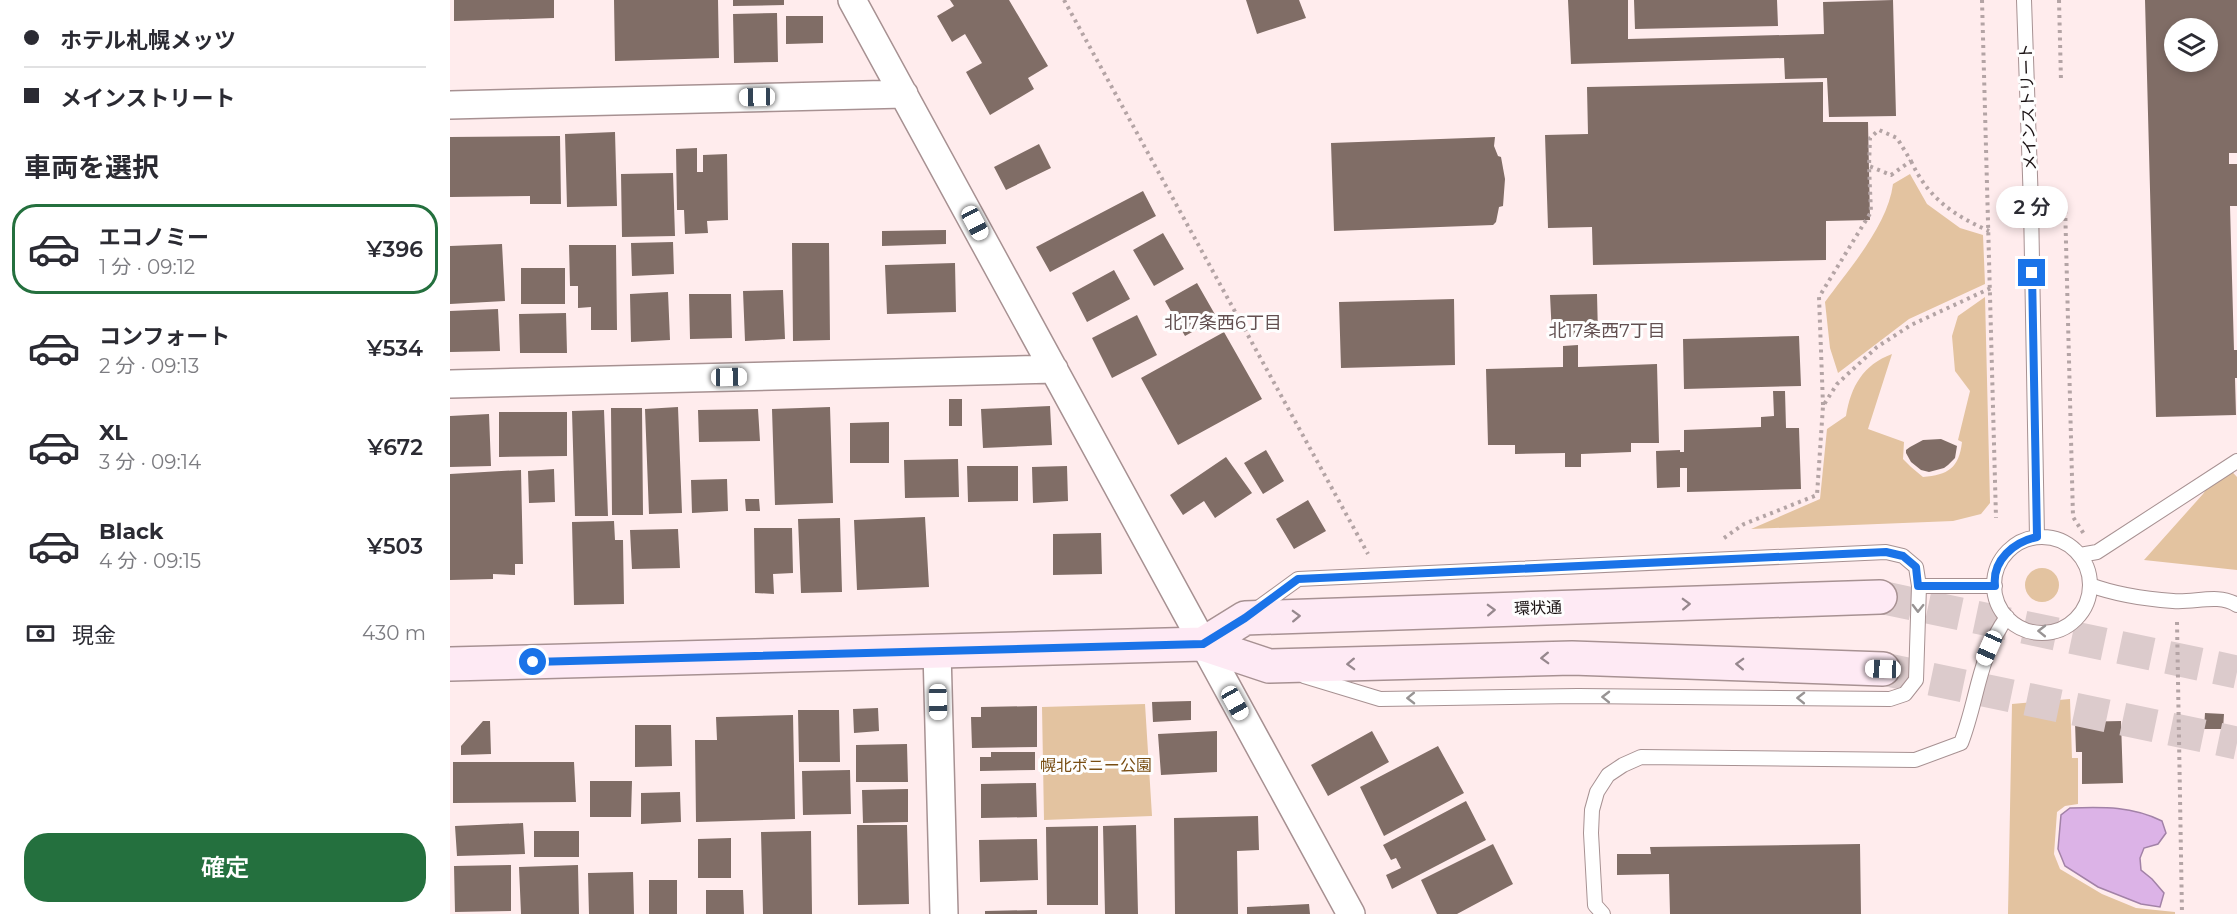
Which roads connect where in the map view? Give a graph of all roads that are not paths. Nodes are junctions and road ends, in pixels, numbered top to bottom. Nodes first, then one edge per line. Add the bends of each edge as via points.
1 (852, 0) edge
2 (2024, 0) edge
3 (904, 94) junction
4 (450, 105) edge
5 (1054, 369) junction
6 (450, 384) edge
7 (2237, 460) edge
8 (2037, 537) junction
9 (2080, 555) junction
10 (2090, 585) junction
11 (1918, 586) junction
12 (1995, 586) junction
13 (1880, 597) tunnel mouth
14 (2237, 605) edge
15 (1245, 618) junction
16 (2007, 618) junction
17 (1203, 644) junction
18 (937, 651) junction
19 (450, 664) edge
20 (1269, 666) junction
21 (1883, 669) tunnel mouth
22 (944, 914) edge
23 (1351, 914) edge
24 (1603, 914) edge

1 - 3 street
2 - 8 lane, メインストリート
3 - 4 street
3 - 5 street
5 - 6 street
5 - 17 street
7 - 9 lane via 2097,552
8 - 9 lane via 2068,544
8 - 12 lane via 2019,543 2004,556 1997,567
9 - 10 lane via 2088,569
10 - 14 lane via 2127,596 2176,602 2227,599
10 -> 16 lane via 2087,601 2067,626 2036,632
11 - 12 lane
11 - 15 lane via 1916,567 1903,556 1886,552 1298,579
11 -> 20 lane via 1916,680 1905,694 1890,699 1380,699
12 - 16 lane
15 -> 13 street, 環状通
15 - 17 street, 環状通
16 - 24 lane via 1981,666 1960,743 1940,752 1915,760 1641,758 1608,775 1592,810 1591,833 1595,905
17 - 18 street
17 - 20 street
17 - 23 street
18 - 19 street
18 - 22 street
21 -> 20 street via 1572,658

